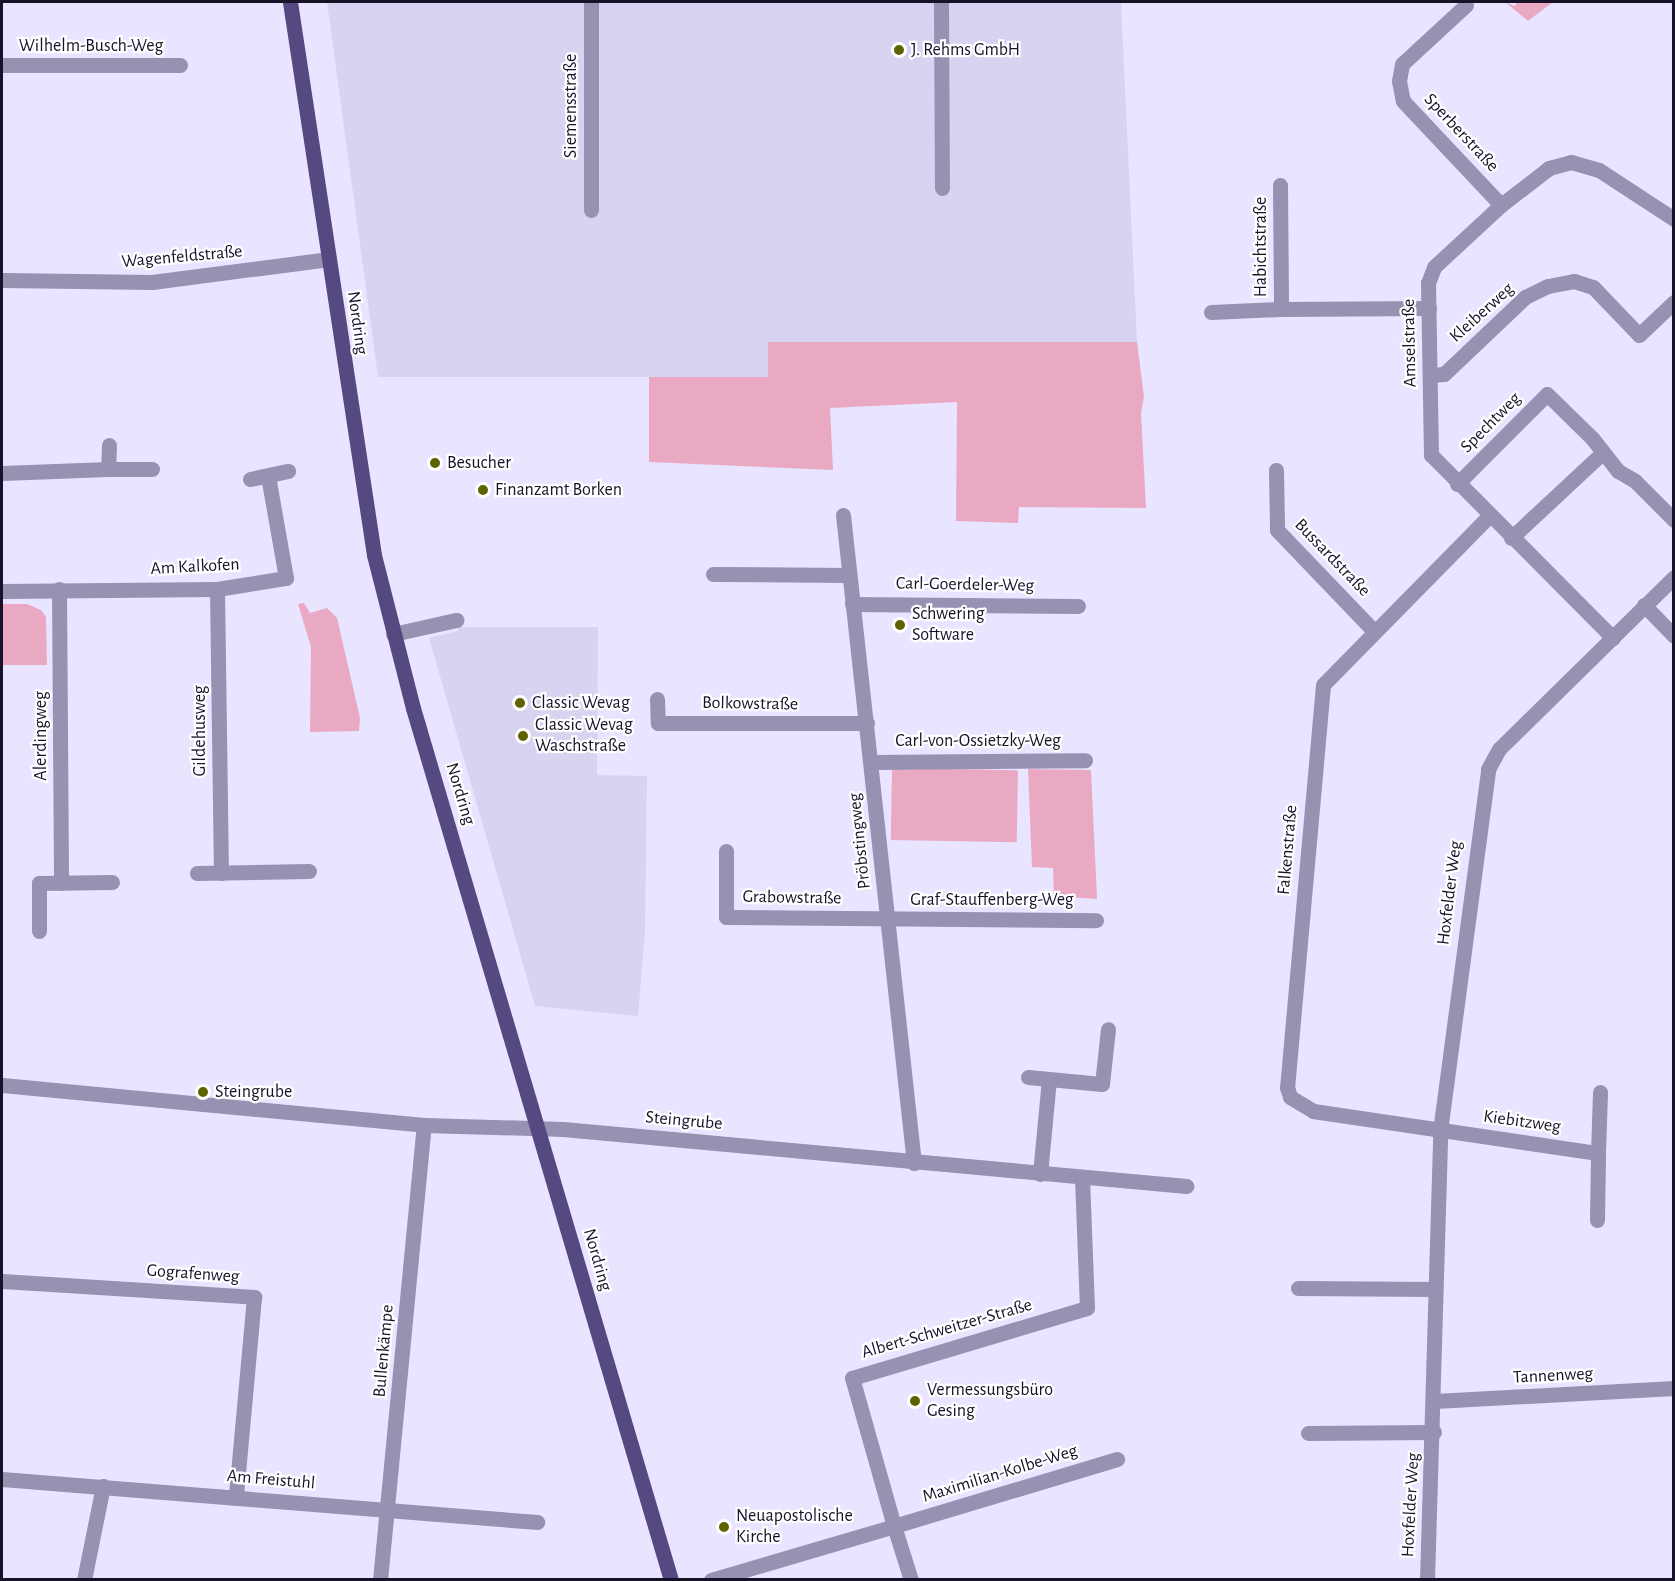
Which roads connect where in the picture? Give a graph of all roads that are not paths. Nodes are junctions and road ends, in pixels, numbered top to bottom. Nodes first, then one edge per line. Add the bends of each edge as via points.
1 (290, 2) edge
2 (591, 2) edge
3 (940, 2) edge
4 (1466, 5) dead end
5 (2, 65) edge
6 (180, 65) dead end
7 (1280, 185) dead end
8 (942, 188) dead end
9 (1501, 205) junction
10 (591, 210) dead end
11 (1674, 219) edge
12 (328, 260) junction
13 (2, 280) edge
14 (1674, 302) edge
15 (1429, 308) junction
16 (1281, 309) junction
17 (1211, 312) dead end
18 (1430, 375) junction
19 (109, 445) dead end
20 (1601, 454) junction
21 (108, 469) junction
22 (152, 469) dead end
23 (1276, 470) dead end
24 (288, 471) dead end
25 (2, 473) edge
26 (268, 476) junction
27 (250, 479) dead end
28 (1457, 484) junction
29 (843, 515) dead end
30 (1488, 517) junction
31 (1674, 520) edge
32 (1511, 538) junction
33 (713, 574) dead end
34 (849, 575) junction
35 (1674, 578) edge
36 (217, 589) junction
37 (59, 590) junction
38 (2, 591) edge
39 (852, 604) junction
40 (1078, 606) dead end
41 (1644, 606) junction
42 (456, 620) dead end
43 (1374, 631) junction
44 (393, 634) junction
45 (1674, 636) edge
46 (1613, 638) junction
47 (657, 699) dead end
48 (867, 723) junction
49 (1085, 760) dead end
50 (871, 762) junction
51 (726, 851) dead end
52 (309, 871) dead end
53 (197, 873) dead end
54 (221, 873) junction
55 (112, 882) dead end
56 (62, 883) junction
57 (889, 919) junction
58 (1096, 920) dead end
59 (39, 931) dead end
60 (1108, 1029) dead end
61 (1028, 1077) dead end
62 (1049, 1079) junction
63 (2, 1085) edge
64 (1600, 1092) dead end
65 (424, 1125) junction
66 (539, 1129) junction
67 (1440, 1131) junction
68 (1598, 1153) junction
69 (914, 1163) junction
70 (1040, 1174) junction
71 (1082, 1178) junction
72 (1186, 1185) dead end
73 (1597, 1220) dead end
74 (2, 1281) edge
75 (1298, 1288) dead end
76 (1435, 1290) junction
77 (1674, 1388) edge
78 (1435, 1401) junction
79 (1434, 1432) junction
80 (1308, 1433) dead end
81 (1117, 1459) dead end
82 (2, 1479) edge
83 (103, 1486) junction
84 (236, 1496) junction
85 (389, 1511) junction
86 (537, 1522) dead end
87 (894, 1526) junction
88 (84, 1580) edge
89 (380, 1580) edge
90 (671, 1580) edge
91 (711, 1580) edge
92 (911, 1580) edge
93 (1427, 1580) edge

1 - 12 main road, Nordring
2 - 10 street, Siemensstraße
3 - 8 street
4 - 9 street, Sperberstraße via 1402,64 1399,81 1403,101
5 - 6 street, Wilhelm-Busch-Weg
7 - 16 street, Habichtstraße
9 - 11 street, Amselstraße via 1549,168 1571,162 1599,170
9 - 15 street, Amselstraße via 1434,267 1428,283
12 - 13 street, Wagenfeldstraße via 152,282
12 - 44 main road, Nordring via 360,476
14 - 18 street, Kleiberweg via 1639,335 1593,287 1574,281 1548,286 1526,297 1444,374
15 - 16 street, Habichtstraße
15 - 18 street, Amselstraße
16 - 17 street, Habichtstraße
18 - 28 street, Amselstraße via 1431,455
19 - 21 street
20 - 28 street, Spechtweg via 1592,438 1547,394
20 - 31 street, Spechtweg
20 - 32 street
21 - 22 street
21 - 25 street
23 - 43 street, Bussardstraße via 1277,530
24 - 26 street
26 - 27 street
26 - 36 street, Am Kalkofen via 286,578
28 - 30 street, Amselstraße
29 - 34 street, Pröbstingweg
30 - 32 street, Amselstraße
30 - 43 street, Falkenstraße
32 - 46 street, Amselstraße
33 - 34 street
34 - 39 street, Pröbstingweg
35 - 41 street, Hoxfelder Weg
36 - 37 street, Am Kalkofen
36 - 54 street, Gildehusweg
37 - 38 street, Am Kalkofen
37 - 56 street, Alerdingweg
39 - 40 street, Carl-Goerdeler-Weg
39 - 48 street, Pröbstingweg
41 - 45 street
41 - 46 street, Hoxfelder Weg
42 - 44 street
43 - 67 street, Falkenstraße via 1323,685 1287,1087 1295,1102 1312,1111
44 - 66 main road, Nordring
46 - 67 street, Hoxfelder Weg via 1499,749 1488,769
47 - 48 street, Bolkowstraße via 658,723
48 - 50 street, Pröbstingweg
49 - 50 street, Carl-von-Ossietzky-Weg
50 - 57 street, Pröbstingweg
51 - 57 street, Grabowstraße via 726,917
52 - 54 street
53 - 54 street
55 - 56 street
56 - 59 street via 39,884
57 - 58 street, Graf-Stauffenberg-Weg
57 - 69 street, Pröbstingweg
60 - 62 street via 1102,1084
61 - 62 street
62 - 70 street
63 - 65 street, Steingrube
64 - 68 street
65 - 66 street, Steingrube
65 - 85 street, Bullenkämpe
66 - 69 street, Steingrube
66 - 90 main road, Nordring
67 - 68 street, Kiebitzweg
67 - 76 street, Hoxfelder Weg
68 - 73 street
69 - 70 street, Steingrube
70 - 71 street, Steingrube
71 - 72 street, Steingrube
71 - 87 street, Albert-Schweitzer-Straße via 1087,1308 852,1378
74 - 84 street, Gografenweg via 254,1297
75 - 76 street
76 - 78 street, Hoxfelder Weg
77 - 78 street, Tannenweg
78 - 79 street, Hoxfelder Weg
79 - 80 street, Hoxfelder Weg
79 - 93 street, Hoxfelder Weg
81 - 87 street, Maximilian-Kolbe-Weg
82 - 83 street, Am Freistuhl
83 - 84 street, Am Freistuhl
83 - 88 street
84 - 85 street, Am Freistuhl
85 - 86 street, Am Freistuhl
85 - 89 street, Bullenkämpe
87 - 91 street
87 - 92 street

